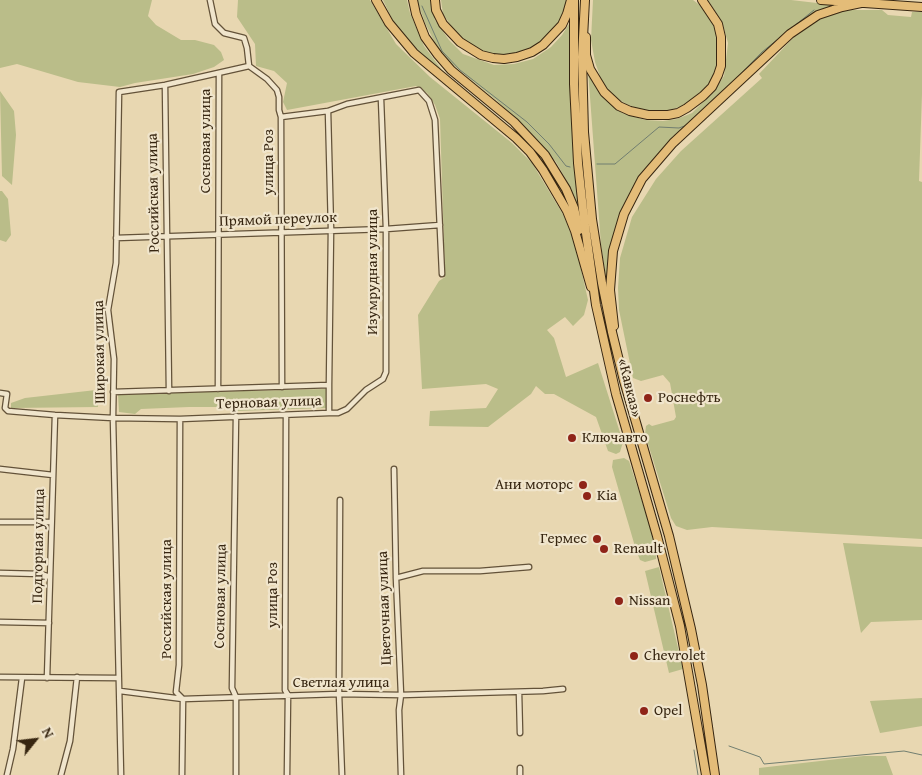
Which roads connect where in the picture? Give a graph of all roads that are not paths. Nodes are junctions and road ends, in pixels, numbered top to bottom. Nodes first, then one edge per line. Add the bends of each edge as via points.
1 (210, 0) edge
2 (376, 0) edge
3 (413, 0) edge
4 (435, 0) edge
5 (573, 0) edge
6 (702, 0) edge
7 (821, 0) edge
8 (584, 2) edge
9 (861, 3) junction
10 (901, 3) edge
11 (922, 7) edge
12 (249, 66) junction
13 (219, 74) junction
14 (165, 85) junction
15 (381, 99) junction
16 (328, 111) junction
17 (281, 117) junction
18 (440, 225) junction
19 (386, 229) junction
20 (330, 230) junction
21 (281, 233) junction
22 (218, 235) junction
23 (167, 236) junction
24 (116, 238) junction
25 (442, 274) dead end
26 (596, 305) junction
27 (618, 360) junction
28 (329, 385) junction
29 (282, 387) junction
30 (218, 389) junction
31 (169, 391) junction
32 (113, 392) junction
33 (0, 393) edge
34 (329, 414) junction
35 (55, 415) junction
36 (286, 415) junction
37 (236, 416) junction
38 (113, 418) junction
39 (180, 419) junction
40 (644, 451) junction
41 (0, 469) edge
42 (394, 469) dead end
43 (53, 475) junction
44 (643, 487) junction
45 (340, 500) dead end
46 (0, 522) edge
47 (50, 522) junction
48 (529, 567) dead end
49 (0, 573) edge
50 (50, 577) junction
51 (396, 578) junction
52 (681, 588) junction
53 (673, 597) junction
54 (0, 622) edge
55 (49, 623) junction
56 (0, 677) edge
57 (22, 678) junction
58 (47, 678) junction
59 (77, 678) junction
60 (118, 678) junction
61 (563, 689) dead end
62 (120, 691) junction
63 (519, 692) junction
64 (339, 694) junction
65 (288, 695) junction
66 (401, 695) junction
67 (236, 697) junction
68 (183, 699) junction
69 (520, 733) dead end
70 (520, 768) dead end
71 (7, 775) edge
72 (61, 775) edge
73 (121, 775) edge
74 (182, 775) edge
75 (236, 775) edge
76 (287, 775) edge
77 (342, 775) edge
78 (401, 775) edge
79 (520, 775) edge
80 (706, 775) edge
81 (715, 775) edge

1 - 12 street via 215,24 220,31 244,38
2 - 26 main road via 389,23 414,53 516,138 535,158 567,211
3 - 26 main road via 426,37 438,55 451,70 514,122 556,171 574,208
4 - 5 main road via 443,24 460,42 481,55 504,59 532,52 543,45 562,25
5 - 26 main road, «Кавказ» via 578,163
6 - 8 main road via 718,24 721,37 718,75 712,87 696,102 678,113 658,116 624,109 604,92 590,69 586,55
7 - 9 main road
8 - 27 main road, «Кавказ» via 582,65 587,172 602,283
9 - 10 main road
9 - 27 main road via 824,13 790,34 672,143 642,179 624,214 613,251 610,290
10 - 11 main road
12 - 13 street, Широкая улица
12 - 17 street, улица Роз via 277,90
13 - 14 street, Широкая улица
13 - 22 street, Сосновая улица
14 - 23 street, Российская улица
14 - 24 street, Широкая улица via 119,92
15 - 16 street via 347,104
15 - 18 street via 419,90 429,101 435,120
15 - 19 street, Изумрудная улица
16 - 17 street
16 - 20 street
17 - 21 street, улица Роз
18 - 19 street, Прямой переулок
18 - 25 street
19 - 20 street, Прямой переулок
19 - 34 street, Изумрудная улица via 386,372 383,379 347,409
20 - 21 street, Прямой переулок
20 - 28 street
21 - 22 street, Прямой переулок
21 - 29 street, улица Роз
22 - 23 street, Прямой переулок
22 - 30 street, Сосновая улица
23 - 24 street, Прямой переулок
23 - 31 street, Российская улица
24 - 32 street, Широкая улица via 116,263 108,310 114,358
26 - 44 main road, «Кавказ» via 616,394
27 - 40 main road, «Кавказ»
28 - 29 street, Терновая улица
28 - 34 street, Терновая улица
29 - 30 street, Терновая улица
30 - 31 street, Терновая улица
31 - 32 street, Терновая улица
32 - 38 street, Широкая улица
33 - 35 street, Терновая улица via 7,394 5,408 8,411
34 - 36 street, Терновая улица
35 - 38 street, Терновая улица
35 - 43 street, Подгорная улица
36 - 37 street, Терновая улица
36 - 65 street, улица Роз via 285,690
37 - 39 street, Терновая улица
37 - 67 street, Сосновая улица via 232,688
38 - 39 street, Терновая улица
38 - 60 street, Широкая улица
39 - 68 street, Российская улица via 179,664 176,692
40 - 44 main road via 663,530 658,528
40 - 52 main road, «Кавказ»
41 - 43 street
42 - 51 street, Цветочная улица
43 - 47 street, Подгорная улица
44 - 53 main road, «Кавказ»
45 - 64 street
46 - 47 street
47 - 50 street, Подгорная улица
48 - 51 street via 423,571
49 - 50 street
50 - 55 street, Подгорная улица
51 - 66 street, Цветочная улица
52 - 53 main road via 671,553 667,551 665,556
52 - 81 main road, «Кавказ» via 702,685
53 - 80 main road, «Кавказ» via 690,674
54 - 55 street
55 - 58 street, Подгорная улица
56 - 57 street
57 - 58 street
57 - 71 street
58 - 59 street
59 - 60 street
59 - 72 street via 70,741
60 - 62 street, Широкая улица
61 - 63 street, Светлая улица
62 - 68 street, Светлая улица
62 - 73 street, Широкая улица
63 - 66 street, Светлая улица
63 - 69 street
64 - 65 street, Светлая улица
64 - 66 street, Светлая улица
64 - 77 street
65 - 67 street, Светлая улица
65 - 76 street, улица Роз
66 - 78 street, Цветочная улица
67 - 68 street, Светлая улица
67 - 75 street, Сосновая улица
68 - 74 street, Российская улица
70 - 79 street

